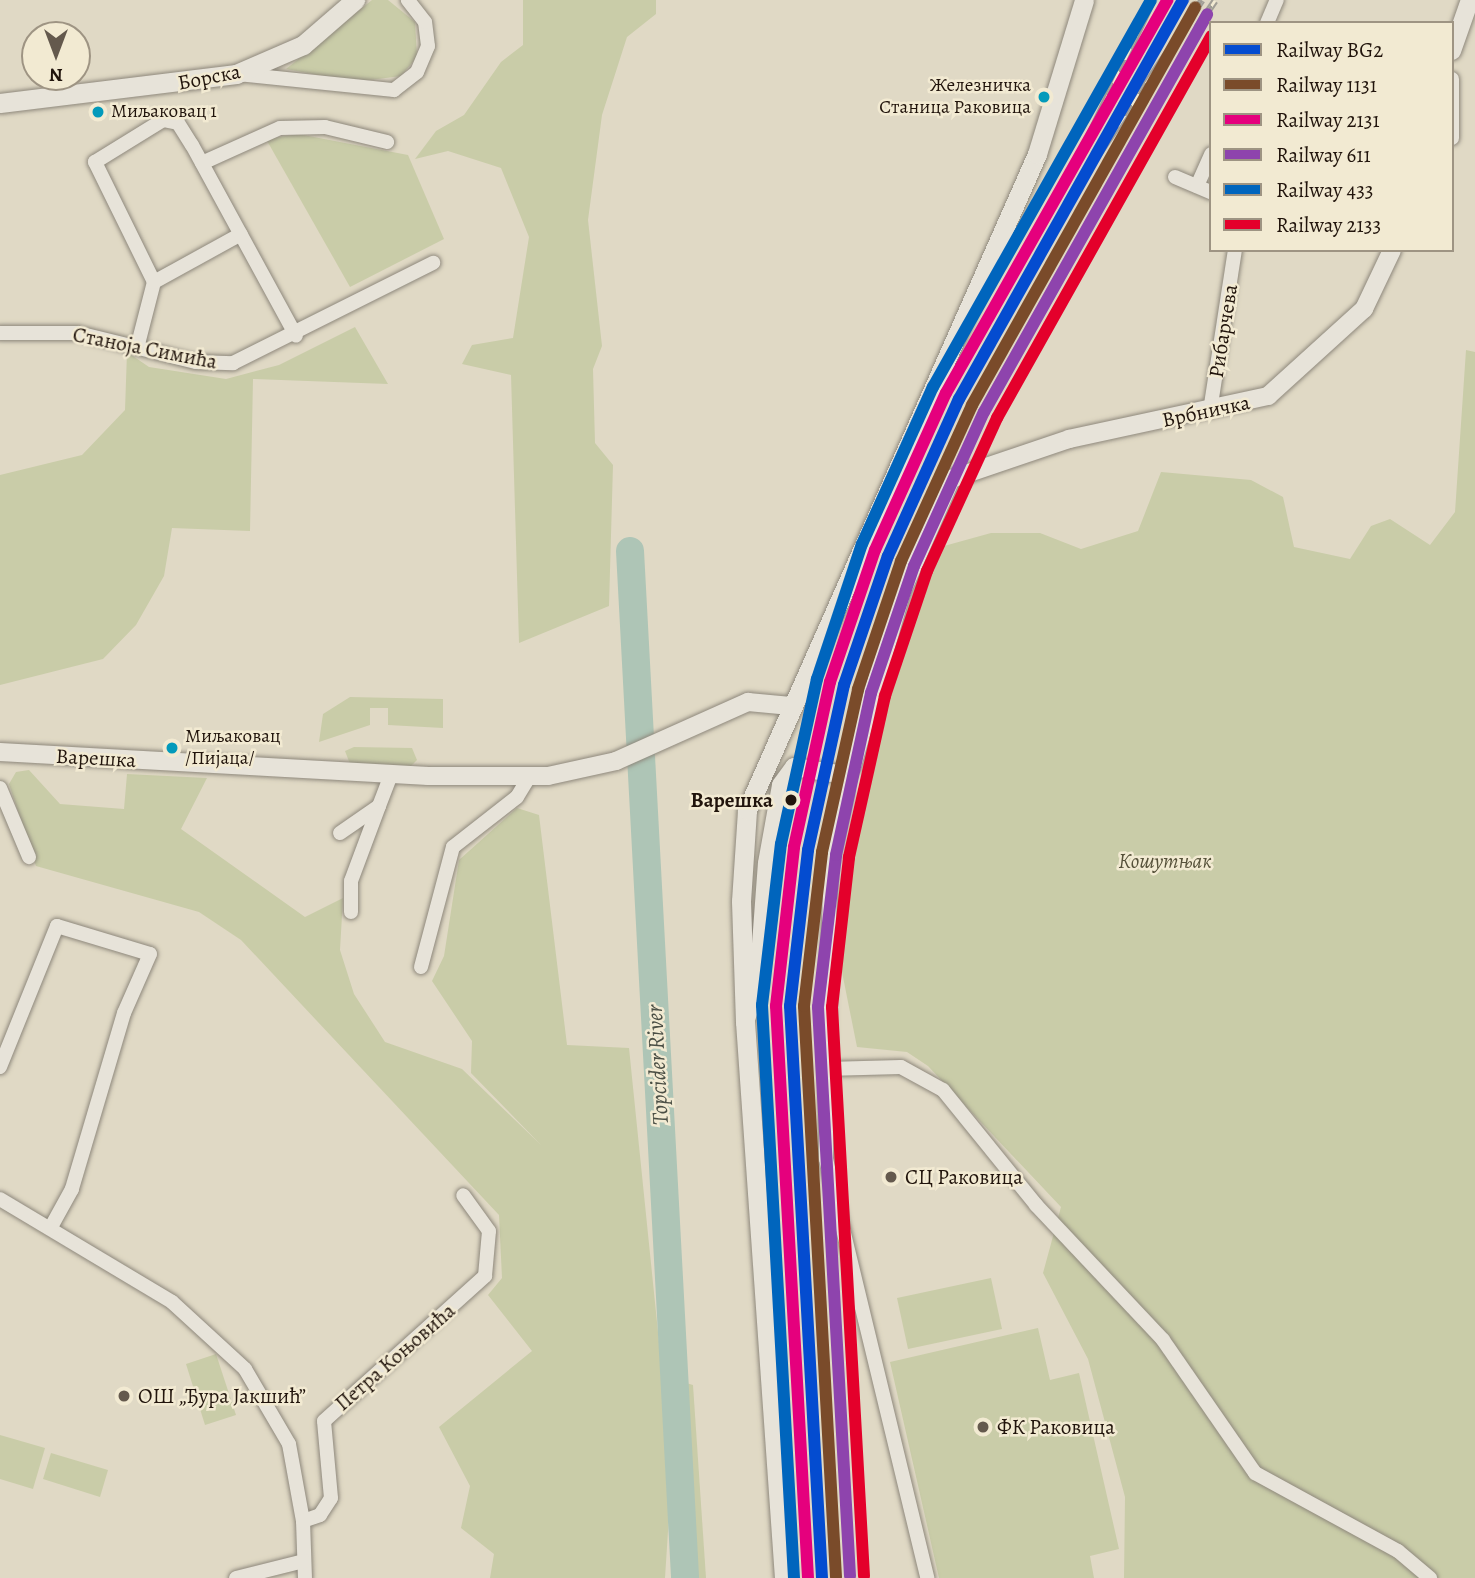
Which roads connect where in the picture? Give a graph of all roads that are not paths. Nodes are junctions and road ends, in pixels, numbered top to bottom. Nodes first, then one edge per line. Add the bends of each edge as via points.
1 (355, 0) edge
2 (408, 0) edge
3 (1084, 0) edge
4 (1277, 0) edge
5 (1470, 0) edge
6 (1268, 21) edge
7 (1454, 45) edge
8 (236, 74) junction
9 (0, 103) edge
10 (387, 142) dead end
11 (202, 163) junction
12 (1209, 164) edge
13 (1175, 177) dead end
14 (1204, 189) edge
15 (241, 234) junction
16 (1235, 252) edge
17 (1391, 252) edge
18 (433, 263) dead end
19 (154, 282) junction
20 (0, 333) edge
21 (296, 336) junction
22 (137, 348) junction
23 (1210, 411) junction
24 (792, 706) junction
25 (0, 752) edge
26 (391, 774) junction
27 (835, 774) junction
28 (528, 777) junction
29 (0, 788) edge
30 (379, 806) junction
31 (340, 832) dead end
32 (29, 857) dead end
33 (351, 912) dead end
34 (421, 967) dead end
35 (745, 1022) junction
36 (0, 1067) edge
37 (826, 1069) junction
38 (463, 1195) dead end
39 (0, 1199) edge
40 (51, 1227) junction
41 (303, 1521) junction
42 (304, 1561) junction
43 (236, 1578) edge
44 (305, 1578) edge
45 (784, 1578) edge
46 (927, 1578) edge
47 (1430, 1578) edge

1 - 8 main road, Борска via 303,44
2 - 8 street via 425,22 428,46 417,72 394,90
3 - 24 main road via 1037,154
4 - 6 street
5 - 7 street
8 - 9 main road, Борска
10 - 11 street via 325,127 280,128
11 - 15 street, Борска
11 - 19 street, Борска via 170,120 98,156 100,182
12 - 14 street
13 - 14 street
15 - 19 street
15 - 21 street, Борска
16 - 23 street, Рибарчева
17 - 23 street, Врбничка via 1364,309 1288,383 1256,402
18 - 21 street, Станоја Симића
19 - 22 street
20 - 22 street, Станоја Симића via 78,333
21 - 22 street, Станоја Симића via 233,363
23 - 27 street, Врбничка via 963,470 946,486 901,591 856,759
24 - 28 street, Варешка via 748,702 616,761
24 - 35 main road via 747,810 741,901
25 - 26 street, Варешка
26 - 28 street, Варешка
26 - 30 street
27 - 35 street via 799,767 787,772 776,801 758,985
27 - 37 street via 846,794 830,868
28 - 34 street via 517,797 453,847
29 - 32 street
30 - 31 street
30 - 33 street via 351,881
35 - 45 main road
36 - 40 street via 57,926 150,954 124,1013 72,1189
37 - 46 street via 829,1178
37 - 47 street via 901,1067 943,1090 1035,1205 1163,1339 1250,1467 1398,1551
38 - 41 street, Петра Коњовића via 489,1231 485,1276 324,1420 331,1498 320,1515
39 - 40 street
40 - 41 street via 172,1302 231,1352 277,1415 295,1465
41 - 42 street
42 - 43 street
42 - 44 street

